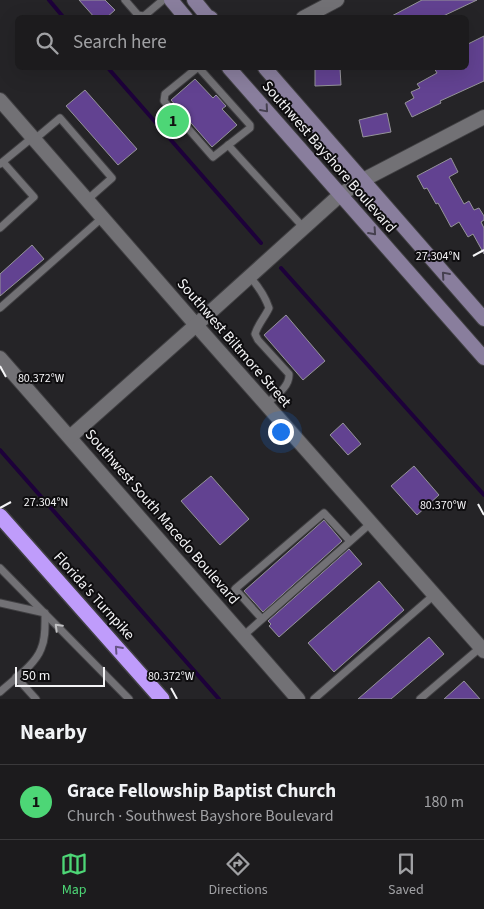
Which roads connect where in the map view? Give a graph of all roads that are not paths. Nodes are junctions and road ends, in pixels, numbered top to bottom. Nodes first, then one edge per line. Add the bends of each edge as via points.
1 (125, 0) edge
2 (163, 0) edge
3 (171, 0) edge
4 (194, 0) edge
5 (206, 0) edge
6 (337, 0) edge
7 (138, 15) edge
8 (145, 15) edge
9 (184, 15) edge
10 (207, 15) edge
11 (219, 15) edge
12 (309, 15) edge
13 (195, 70) edge
14 (200, 70) edge
15 (231, 70) edge
16 (267, 70) edge
17 (0, 100) edge
18 (484, 117) edge
19 (34, 138) junction
20 (228, 145) junction
21 (1, 163) edge
22 (363, 180) junction
23 (340, 195) junction
24 (87, 200) junction
25 (103, 217) junction
26 (0, 228) edge
27 (304, 228) junction
28 (250, 277) junction
29 (0, 308) edge
30 (482, 313) edge
31 (196, 325) junction
32 (483, 356) edge
33 (0, 358) edge
34 (266, 404) junction
35 (70, 436) junction
36 (0, 516) edge
37 (370, 523) junction
38 (350, 541) junction
39 (0, 568) edge
40 (434, 595) junction
41 (0, 603) edge
42 (45, 613) junction
43 (262, 620) junction
44 (243, 636) junction
45 (482, 649) edge
46 (16, 678) junction
47 (0, 692) edge
48 (125, 698) edge
49 (36, 699) edge
50 (162, 699) edge
51 (298, 699) edge
52 (314, 699) edge
53 (420, 699) edge

1 - 7 lane
2 - 8 lane
3 - 9 main road
4 - 10 main road
5 - 11 main road
6 - 12 street
13 - 20 lane via 165,94 164,101 213,157
14 - 20 lane via 250,125
15 -> 23 main road, Southwest Bayshore Boulevard
16 - 22 main road, Southwest Bayshore Boulevard
17 - 19 street, Southwest Biltmore Street
18 - 22 street
19 - 21 lane
19 - 24 street, Southwest Biltmore Street
19 - 24 lane via 60,118 112,178
20 - 27 lane
21 - 26 lane via 34,198
22 - 23 street
30 -> 22 main road, Southwest Bayshore Boulevard
23 - 27 street
23 -> 32 main road, Southwest Bayshore Boulevard
24 - 25 street, Southwest Biltmore Street
25 - 29 lane
25 - 31 street, Southwest Biltmore Street
27 - 28 street
28 - 31 street
28 - 34 lane via 269,308 255,334 289,374 284,388
31 - 34 street, Southwest Biltmore Street
31 - 35 street
33 - 35 street, Southwest South Macedo Boulevard
34 - 37 street, Southwest Biltmore Street
35 - 44 street, Southwest South Macedo Boulevard
50 -> 36 highway, Florida's Turnpike
37 - 38 lane
37 - 40 street, Southwest Biltmore Street
38 - 43 lane
38 - 43 lane via 324,513 234,589
39 - 42 lane
40 - 45 street, Southwest Biltmore Street
40 - 52 lane
41 - 42 lane
42 - 46 lane via 42,649
48 -> 42 lane
43 - 44 lane
44 - 51 street, Southwest South Macedo Boulevard
45 - 53 lane
46 - 47 lane
46 - 49 lane

